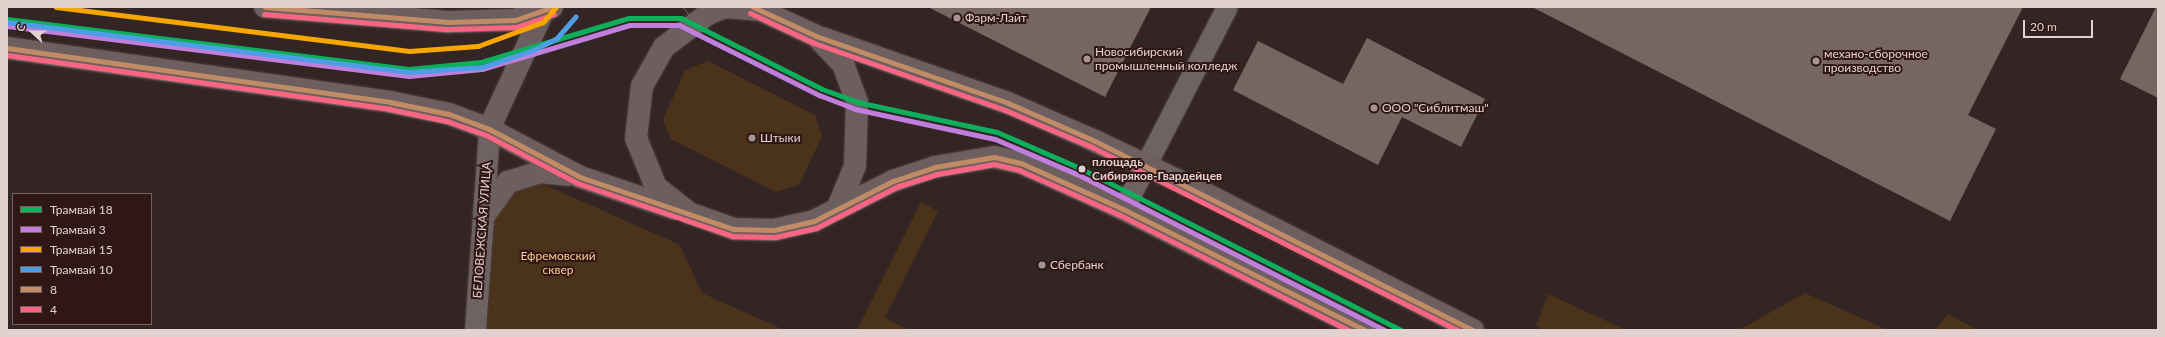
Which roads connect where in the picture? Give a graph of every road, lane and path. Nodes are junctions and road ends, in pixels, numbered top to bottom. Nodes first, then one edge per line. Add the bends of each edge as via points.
1 (265, 7) edge
2 (1228, 7) edge
3 (547, 8) edge
4 (756, 8) edge
5 (816, 36) junction
6 (7, 48) edge
7 (489, 130) junction
8 (1146, 164) junction
9 (580, 177) junction
10 (838, 206) junction
11 (1123, 209) junction
12 (689, 213) junction
13 (484, 216) junction
14 (475, 330) edge
15 (1365, 330) edge
16 (1473, 330) edge

1 - 3 main road via 448,22 515,20
2 - 8 street
3 - 7 main road
4 - 5 main road
4 - 12 main road via 725,7 708,14 664,47 642,86 636,138 656,187
5 - 8 main road via 1008,103
5 - 10 main road via 843,64 857,102 855,166
6 - 7 main road via 390,102 449,114
7 - 9 main road
7 - 13 street, БЕЛОВЕЖСКАЯ УЛИЦА
8 - 11 street
8 - 16 main road
9 - 12 main road
9 - 13 main road via 540,172 508,182
10 - 11 main road via 935,167 994,157 1021,163
10 - 12 main road via 814,221 774,230 734,229
11 - 15 main road
13 - 14 street, БЕЛОВЕЖСКАЯ УЛИЦА

